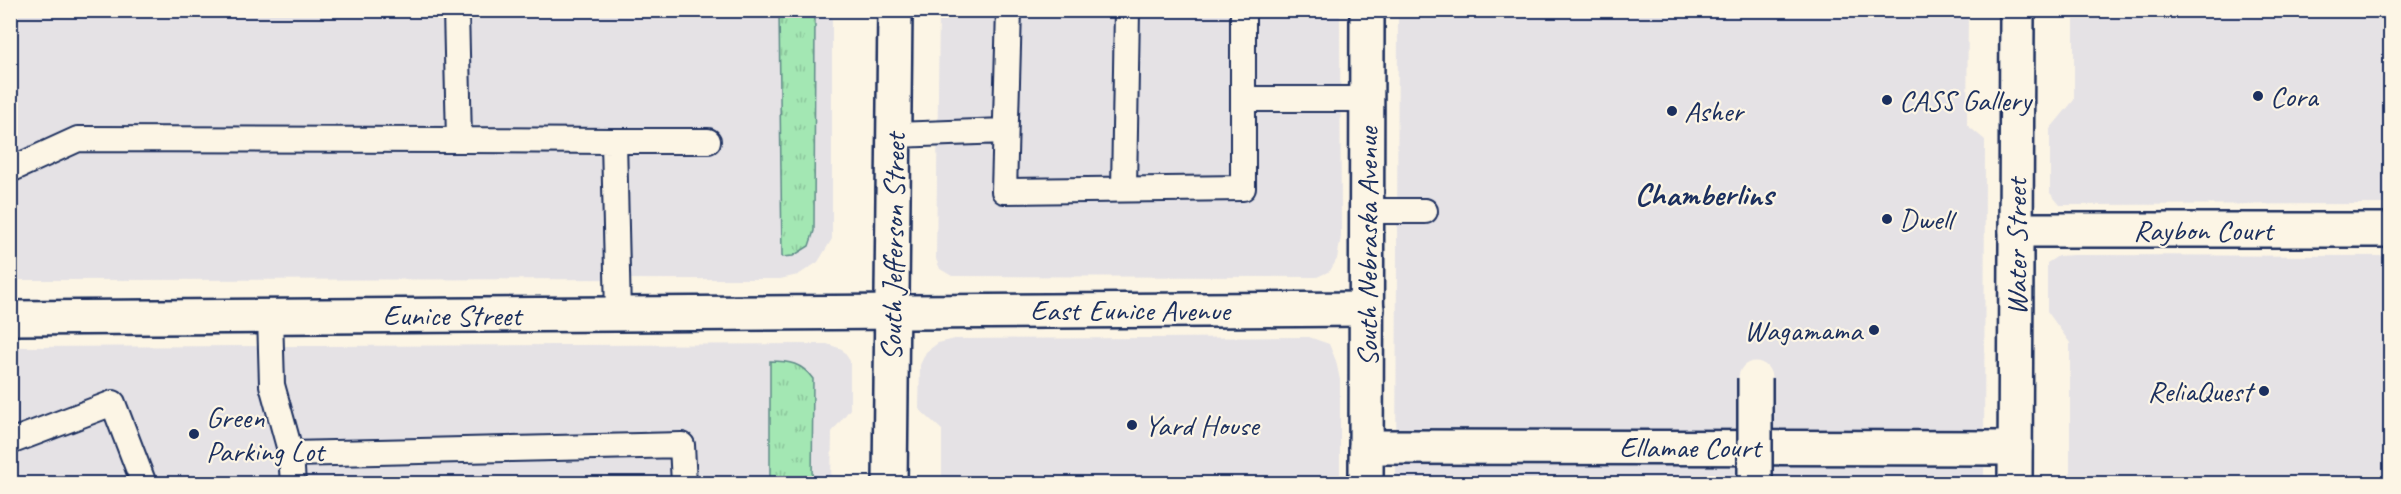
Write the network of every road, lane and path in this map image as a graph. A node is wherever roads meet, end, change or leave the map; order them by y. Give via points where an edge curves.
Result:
1 (456, 10) edge
2 (895, 10) edge
3 (1009, 10) edge
4 (1127, 10) edge
5 (1243, 10) edge
6 (1367, 10) edge
7 (2017, 10) edge
8 (1243, 99) junction
9 (1367, 99) junction
10 (1005, 131) junction
11 (895, 135) junction
12 (459, 140) junction
13 (614, 141) junction
14 (708, 141) dead end
15 (10, 170) edge
16 (1124, 189) junction
17 (1366, 211) junction
18 (1425, 211) dead end
19 (2016, 230) junction
20 (2391, 230) edge
21 (1367, 309) junction
22 (893, 312) junction
23 (618, 314) junction
24 (270, 316) junction
25 (10, 318) edge
26 (1755, 378) dead end
27 (10, 442) edge
28 (1366, 447) junction
29 (2015, 448) junction
30 (291, 454) junction
31 (144, 483) edge
32 (293, 483) edge
33 (684, 483) edge
34 (890, 483) edge
35 (1366, 483) edge
36 (1755, 483) edge
37 (2015, 483) edge

1 - 12 lane
2 - 11 street, South Jefferson Street
3 - 10 lane
4 - 16 lane
5 - 8 lane
6 - 9 street, South Nebraska Avenue
7 - 19 street, Water Street
8 - 9 lane
8 - 16 lane via 1243,188
9 - 17 street, South Nebraska Avenue
10 - 11 lane
10 - 16 lane via 1004,191
11 - 22 street, South Jefferson Street
12 - 13 lane
12 - 15 lane via 78,139
13 - 14 lane
13 - 23 lane
17 - 18 lane
17 - 21 street, South Nebraska Avenue
19 - 20 street, Raybon Court
19 - 29 street, Water Street
21 - 22 street, East Eunice Avenue
21 - 28 street, South Nebraska Avenue
22 - 23 street, Eunice Street
22 - 34 street, South Jefferson Street
23 - 24 street, Eunice Street
24 - 25 street, Eunice Street
24 - 30 lane via 272,385
26 - 36 street, bridge
27 - 31 lane via 113,403
28 - 29 street, Ellamae Court
28 - 35 street, South Nebraska Avenue
29 - 37 street, Water Street
30 - 32 lane
30 - 33 lane via 682,444

